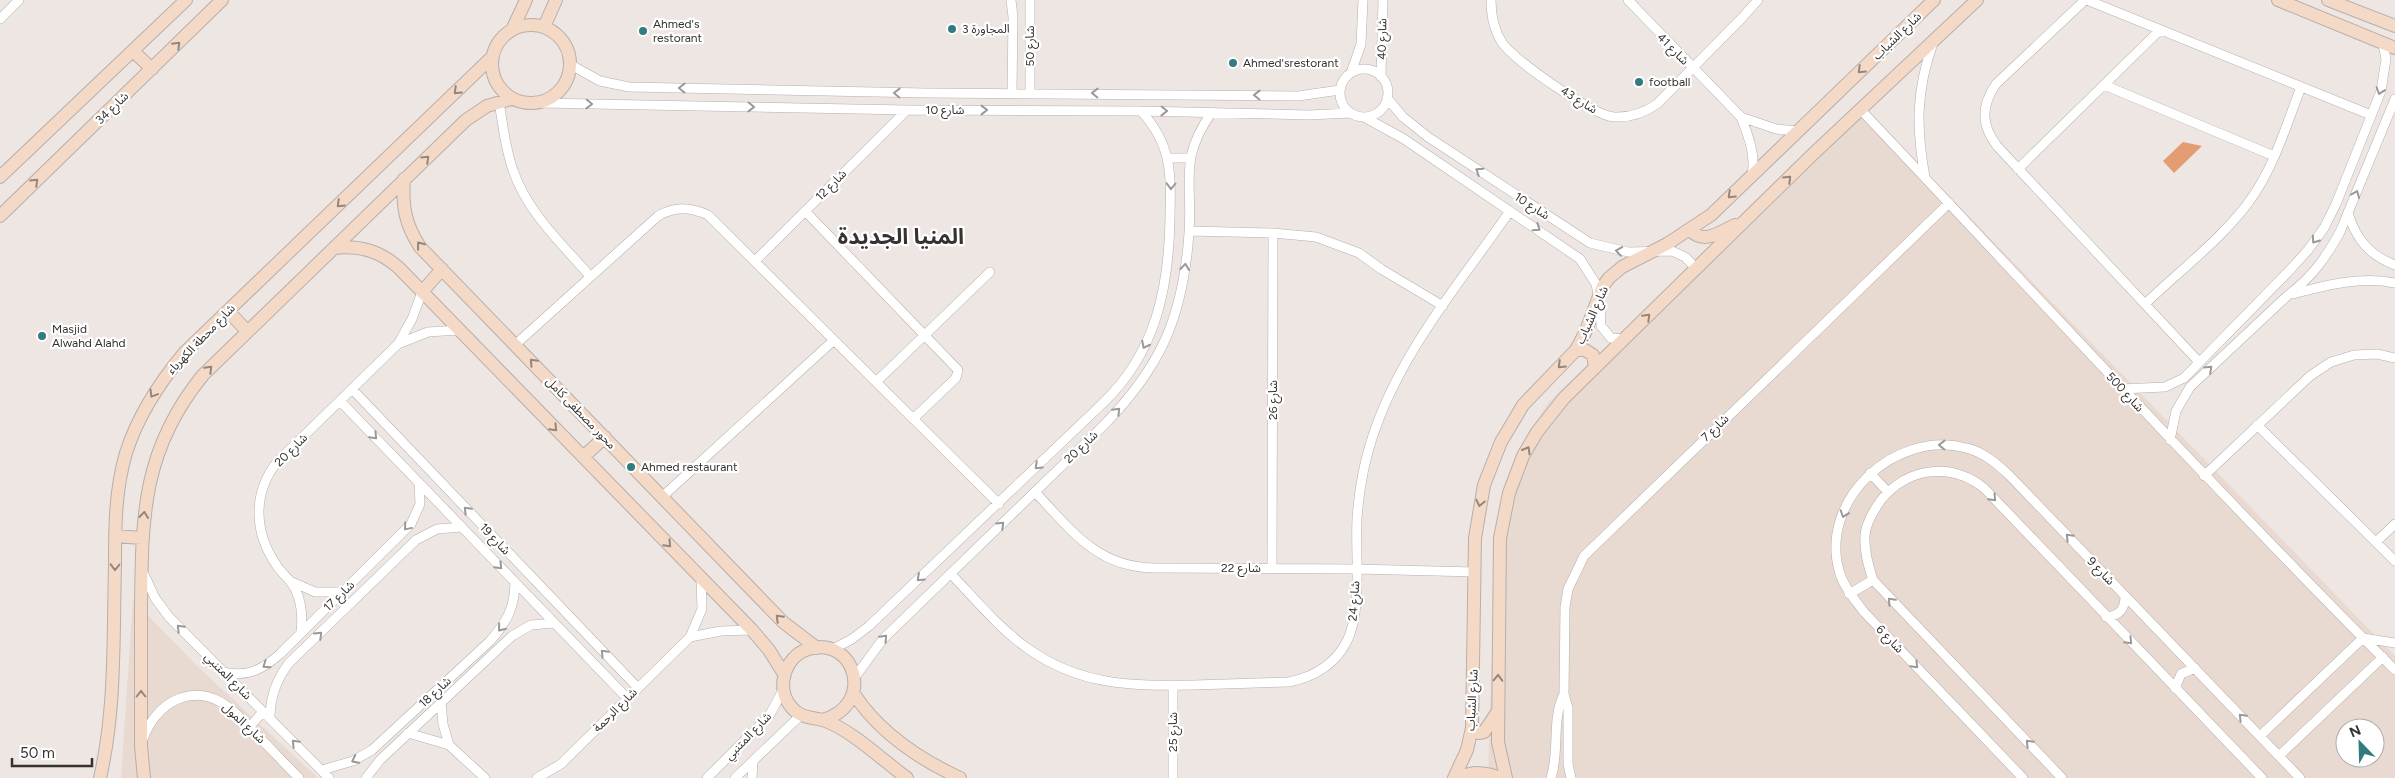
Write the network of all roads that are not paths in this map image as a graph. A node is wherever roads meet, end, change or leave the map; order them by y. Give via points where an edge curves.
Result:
1 (19, 0) edge
2 (186, 0) edge
3 (222, 0) edge
4 (526, 0) edge
5 (556, 0) edge
6 (1010, 0) edge
7 (1030, 0) edge
8 (1363, 0) edge
9 (1383, 0) edge
10 (1492, 0) edge
11 (1628, 0) edge
12 (1758, 0) edge
13 (1934, 0) edge
14 (1977, 0) edge
15 (2086, 0) edge
16 (2278, 0) edge
17 (2328, 0) edge
18 (5, 9) edge
19 (0, 19) edge
20 (2395, 26) edge
21 (544, 27) junction
22 (512, 30) junction
23 (2160, 30) junction
24 (1936, 37) junction
25 (2389, 46) edge
26 (133, 50) junction
27 (492, 57) junction
28 (571, 65) junction
29 (152, 69) junction
30 (1692, 69) junction
31 (1352, 73) junction
32 (1381, 77) junction
33 (2104, 85) junction
34 (2301, 87) junction
35 (1340, 90) junction
36 (1030, 92) junction
37 (926, 93) junction
38 (1012, 93) junction
39 (1287, 96) junction
40 (1387, 98) junction
41 (2395, 99) edge
42 (505, 100) junction
43 (540, 103) junction
44 (1860, 109) junction
45 (907, 110) junction
46 (926, 110) junction
47 (1140, 111) junction
48 (1212, 112) junction
49 (1350, 113) junction
50 (1286, 114) junction
51 (2371, 116) junction
52 (1364, 117) junction
53 (1741, 117) junction
54 (1419, 130) junction
55 (1798, 131) junction
56 (1410, 143) junction
57 (2274, 156) junction
58 (1168, 158) junction
59 (1190, 158) junction
60 (2018, 169) junction
61 (1, 174) edge
62 (1752, 174) junction
63 (1925, 178) junction
64 (404, 179) junction
65 (1949, 203) junction
66 (1510, 210) junction
67 (805, 211) junction
68 (2348, 213) junction
69 (0, 216) edge
70 (1744, 221) junction
71 (1690, 230) junction
72 (1189, 231) junction
73 (1273, 233) junction
74 (1590, 243) junction
75 (334, 248) junction
76 (1652, 252) junction
77 (1580, 259) junction
78 (755, 261) junction
79 (2395, 265) edge
80 (1696, 268) junction
81 (442, 270) junction
82 (990, 272) dead end
83 (590, 276) junction
84 (2395, 283) edge
85 (422, 292) junction
86 (1599, 295) junction
87 (2288, 296) junction
88 (2145, 304) junction
89 (1443, 306) junction
90 (228, 311) junction
91 (459, 330) junction
92 (247, 332) junction
93 (925, 335) junction
94 (1624, 339) junction
95 (834, 340) junction
96 (398, 344) junction
97 (516, 344) junction
98 (1576, 350) junction
99 (2395, 358) edge
100 (2198, 362) junction
101 (1595, 368) junction
102 (876, 382) junction
103 (2177, 382) junction
104 (352, 389) junction
105 (2121, 389) junction
106 (2186, 392) junction
107 (340, 401) junction
108 (913, 419) junction
109 (2257, 425) junction
110 (1071, 435) junction
111 (604, 437) junction
112 (2170, 440) junction
113 (1082, 446) junction
114 (583, 457) junction
115 (1870, 473) junction
116 (2204, 476) junction
117 (419, 483) junction
118 (1035, 492) junction
119 (1888, 492) junction
120 (662, 497) junction
121 (998, 504) junction
122 (2395, 524) edge
123 (462, 527) junction
124 (487, 531) junction
125 (115, 536) junction
126 (142, 538) junction
127 (476, 542) junction
128 (2376, 542) junction
129 (392, 544) junction
130 (402, 554) junction
131 (2395, 561) edge
132 (141, 566) junction
133 (1272, 568) junction
134 (1356, 569) junction
135 (1475, 572) junction
136 (951, 574) junction
137 (701, 578) junction
138 (1873, 580) junction
139 (290, 581) junction
140 (515, 582) junction
141 (343, 592) junction
142 (1849, 594) junction
143 (2125, 596) junction
144 (2106, 616) junction
145 (554, 622) junction
146 (752, 630) junction
147 (302, 632) junction
148 (690, 636) junction
149 (2363, 638) junction
150 (490, 641) junction
151 (2395, 643) edge
152 (498, 648) junction
153 (817, 648) junction
154 (831, 650) junction
155 (280, 654) junction
156 (2383, 657) junction
157 (290, 663) junction
158 (2195, 668) junction
159 (2395, 670) edge
160 (224, 672) junction
161 (784, 674) junction
162 (854, 676) junction
163 (1173, 685) junction
164 (638, 688) junction
165 (2175, 688) junction
166 (783, 690) junction
167 (854, 694) junction
168 (1564, 694) junction
169 (627, 698) junction
170 (441, 702) junction
171 (1498, 711) junction
172 (267, 715) junction
173 (801, 715) junction
174 (822, 720) junction
175 (249, 727) junction
176 (1472, 728) junction
177 (408, 733) junction
178 (2260, 736) junction
179 (449, 745) junction
180 (141, 746) junction
181 (372, 750) junction
182 (2279, 756) junction
183 (380, 760) junction
184 (754, 760) junction
185 (322, 770) junction
186 (100, 778) edge
187 (144, 778) edge
188 (299, 778) edge
189 (329, 778) edge
190 (366, 778) edge
191 (485, 778) edge
192 (537, 778) edge
193 (707, 778) edge
194 (735, 778) edge
195 (752, 778) edge
196 (907, 778) edge
197 (960, 778) edge
198 (1173, 778) edge
199 (1454, 778) edge
200 (1459, 778) edge
201 (1500, 778) edge
202 (1506, 778) edge
203 (1551, 778) edge
204 (1571, 778) edge
205 (2023, 778) edge
206 (2062, 778) edge
207 (2262, 778) edge
208 (2300, 778) edge

1 - 18 street
2 - 26 street
29 -> 3 street, شارع 34
4 - 22 street
5 - 21 street
6 - 38 street, شارع 50 via 1013,16
7 - 36 street, شارع 50
8 - 31 street, شارع 40 via 1362,44
9 - 32 street, شارع 40
10 - 30 street, شارع 43 via 1496,32 1509,51 1603,115 1624,117 1642,113 1657,104
11 - 30 street, شارع 41
12 - 30 street, شارع 43
13 -> 55 street, شارع الشباب
14 - 24 street, شارع الشباب
15 - 23 street
15 - 60 street via 1988,95 1984,115 1988,135
16 - 25 street
17 - 20 street
18 - 19 street
21 - 22 street via 533,25
21 - 28 street via 553,31 566,46
22 - 27 street
23 - 33 street
23 - 34 street
24 - 44 street, شارع الشباب
24 - 63 street via 1919,93 1918,122
25 -> 51 street via 2385,75
26 - 29 street
26 - 61 street
27 - 42 street via 495,81
27 -> 90 street, شارع محطة الكهرباء
37 -> 28 street, شارع 10 via 629,87 600,82
28 - 43 street via 562,89
69 -> 29 street, شارع 34
30 - 53 street, شارع 41
31 - 32 street via 1370,71
31 - 35 street
32 - 40 street
33 - 57 street
33 - 60 street
34 - 51 street
34 - 57 street
35 - 39 street, شارع 10
35 - 49 street via 1342,103
36 - 38 street, شارع 10
39 -> 36 street, شارع 10
37 - 38 street, شارع 10
37 - 46 street
39 - 50 street
40 - 52 street via 1379,112
40 - 54 street, شارع 10
68 -> 41 street
42 - 43 street
64 -> 42 street via 466,120
42 - 83 street via 508,154 520,188 540,218
43 -> 45 street, شارع 10
44 - 63 street, شارع 500
70 -> 44 street, شارع الشباب
45 - 46 street, شارع 10
45 - 67 street, شارع 12
46 -> 47 street, شارع 10
47 -> 48 street, شارع 10
47 - 58 street, شارع 20 via 1158,132
48 - 50 street, شارع 10
48 - 59 street, شارع 20 via 1198,134
49 - 50 street, شارع 10
49 - 52 street
51 -> 100 street via 2336,204 2308,250
52 - 56 street, شارع 10
53 - 55 street, شارع 41 via 1776,130
53 - 62 street, شارع 41 via 1752,152
54 - 56 street
74 -> 54 street, شارع 10
55 - 62 street, شارع الشباب
56 - 66 street, شارع 10
57 - 88 street via 2240,214
58 - 59 street
58 -> 110 street, شارع 20 via 1171,178 1170,254 1158,314 1132,368 1108,399
59 - 72 street, شارع 20 via 1187,181
60 - 88 street
62 -> 71 street, شارع الشباب via 1711,215
63 - 65 street, شارع 500
64 - 75 street
81 -> 64 street, محور مصطفى كامل via 420,247 408,225 402,202
65 - 105 street, شارع 500
65 - 168 street, شارع 7 via 1584,556 1568,589 1565,607
66 -> 77 street, شارع 10
66 - 89 street, شارع 24
67 - 78 street, شارع 12
67 - 93 street
68 - 79 street via 2352,227 2369,250
68 - 87 street via 2318,267
70 - 71 street via 1706,238
70 - 80 street, شارع الشباب
71 - 76 street, شارع الشباب
72 - 73 street
113 -> 72 street, شارع 20 via 1135,392 1160,352 1178,306
73 - 89 street via 1316,237 1359,253
73 - 133 street, شارع 26
76 -> 74 street, شارع 10 via 1615,250
74 - 77 street
75 - 85 street via 358,247 380,254
75 - 92 street
76 - 80 street, شارع 10 via 1679,253
76 - 86 street, شارع الشباب via 1615,272
77 - 86 street, شارع 10 via 1592,275
78 - 83 street via 708,215 680,208 658,216
78 - 95 street
94 -> 80 street, شارع الشباب
81 - 85 street
81 - 97 street, محور مصطفى كامل
82 - 93 street
83 - 97 street
84 - 87 street via 2375,280 2339,282
85 - 91 street
85 - 96 street, شارع 20
86 - 94 street, شارع 10 via 1602,329 1611,338
86 - 98 street, شارع الشباب via 1586,333
106 -> 87 street
88 - 100 street
89 - 134 street, شارع 24 via 1405,362 1375,429 1359,496
90 - 92 street
90 -> 125 street, شارع محطة الكهرباء via 169,370 143,411 121,474
91 - 96 street, شارع 20 via 428,332
91 -> 114 street
126 -> 92 street via 151,472 169,425 194,385
93 - 102 street
93 - 108 street via 958,372 956,378
94 - 101 street, شارع الشباب
95 - 102 street
95 - 120 street
96 - 104 street, شارع 20
111 -> 97 street, محور مصطفى كامل
98 - 101 street via 1585,350 1592,355
98 -> 135 street, شارع الشباب via 1523,405 1497,449 1479,507
99 - 109 street via 2377,354 2354,355 2331,362 2310,376
100 - 103 street
171 -> 101 street, شارع الشباب via 1500,538 1509,493 1523,456 1543,424
102 - 108 street
103 - 105 street via 2153,389
103 - 106 street
104 - 107 street, شارع 20
124 -> 104 street, شارع 19
105 - 112 street, شارع 500
106 - 112 street via 2176,412
107 -> 117 street, شارع 19
107 - 139 street, شارع 20 via 277,462 260,496 258,518 264,541 277,567
108 - 121 street
109 - 116 street
109 - 128 street
110 - 113 street
110 -> 121 street, شارع 20
111 - 114 street
111 - 120 street, محور مصطفى كامل
112 - 116 street, شارع 500
113 - 118 street, شارع 20
114 -> 137 street
115 - 119 street
115 -> 142 street, شارع 6 via 1846,506 1839,527 1840,573
143 -> 115 street, شارع 9 via 1990,458 1966,448 1940,444 1914,448
116 - 149 street, شارع 500
117 - 123 street, شارع 19
117 -> 129 street, شارع 17 via 421,496 415,518
118 - 133 street, شارع 22 via 1084,542 1114,561 1148,568
136 -> 118 street, شارع 20
119 - 138 street via 1874,510 1865,533 1866,557
119 -> 144 street via 1920,473 1939,471 1974,481
153 -> 120 street, محور مصطفى كامل via 783,622
121 -> 154 street, شارع 20 via 869,626
122 - 128 street
123 - 127 street, شارع 19
123 - 130 street, شارع 17 via 445,527 430,532
124 - 127 street
164 -> 124 street, شارع 19
125 - 126 street
125 -> 186 street, شارع محطة الكهرباء via 111,705
126 - 132 street
127 -> 140 street, شارع 19
128 - 131 street
129 - 130 street
129 - 141 street, شارع 17
157 -> 130 street, شارع 17
160 -> 132 street, شارع المتنبي via 162,608
180 -> 132 street
133 - 134 street, شارع 22
134 - 135 street, شارع 22
134 - 163 street, شارع 24 via 1352,630 1339,654 1321,670 1289,682
135 - 176 street, شارع الشباب
162 -> 136 street, شارع 20 via 883,639
136 - 163 street, شارع 24 via 1010,634 1047,661 1104,682
137 - 146 street
137 - 148 street, شارع الرحمة via 702,609
138 - 142 street
206 -> 138 street
139 - 141 street, شارع 20 via 315,592
139 - 147 street, شارع 20 via 301,605
140 - 145 street, شارع 19
140 -> 150 street, شارع 18 via 512,610
141 - 147 street, شارع 17
142 -> 205 street, شارع 6
143 - 144 street via 2121,612
143 - 158 street, شارع 9
144 -> 165 street
145 - 152 street, شارع 18 via 524,627
145 - 169 street, شارع 19
146 - 148 street
146 - 161 street
147 - 155 street, شارع 17
148 - 164 street, شارع الرحمة
149 - 151 street
149 - 156 street, شارع 500
149 - 178 street
150 - 152 street
150 - 181 street, شارع 18
152 - 170 street, شارع 18
153 - 154 street
153 - 161 street via 800,653
154 - 162 street via 846,660
155 - 157 street
155 -> 160 street, شارع 17 via 254,672 235,675
156 - 159 street, شارع 500
156 - 182 street
157 - 172 street, شارع 17 via 275,685
158 - 165 street via 2181,674
178 -> 158 street, شارع 9
160 - 172 street, شارع المتنبي
161 - 166 street
162 - 167 street
163 - 198 street, شارع 25
164 - 169 street, شارع الرحمة
165 - 207 street
166 - 173 street via 786,700
166 - 193 street, شارع المتنبي via 769,716
167 - 174 street via 842,712
167 - 197 street via 872,718 905,746
168 - 203 street, شارع 7 via 1558,709 1556,756
168 - 204 street, شارع 7 via 1569,716 1568,764
169 - 192 street, شارع الرحمة via 561,764
170 - 177 street, شارع 18
170 - 179 street
171 - 176 street via 1484,732 1478,733
171 - 202 street, شارع الشباب via 1500,756
172 - 175 street
185 -> 172 street, شارع المتنبي
173 - 174 street
173 - 184 street, شارع المتنبي
174 - 196 street via 850,736
175 - 180 street, شارع المول via 225,703 209,697 192,696 174,701 160,712 148,728
175 - 188 street, شارع المول
176 - 199 street, شارع الشباب via 1467,750
177 - 179 street
177 - 183 street, شارع 18
178 - 182 street, شارع 9
179 - 191 street
180 - 187 street
181 - 183 street
181 -> 185 street, شارع 18 via 343,766
182 - 208 street, شارع 9
183 - 190 street, شارع 18
184 - 194 street, شارع المتنبي
184 - 195 street
185 - 189 street, شارع المتنبي
200 - 201 street via 1486,773

